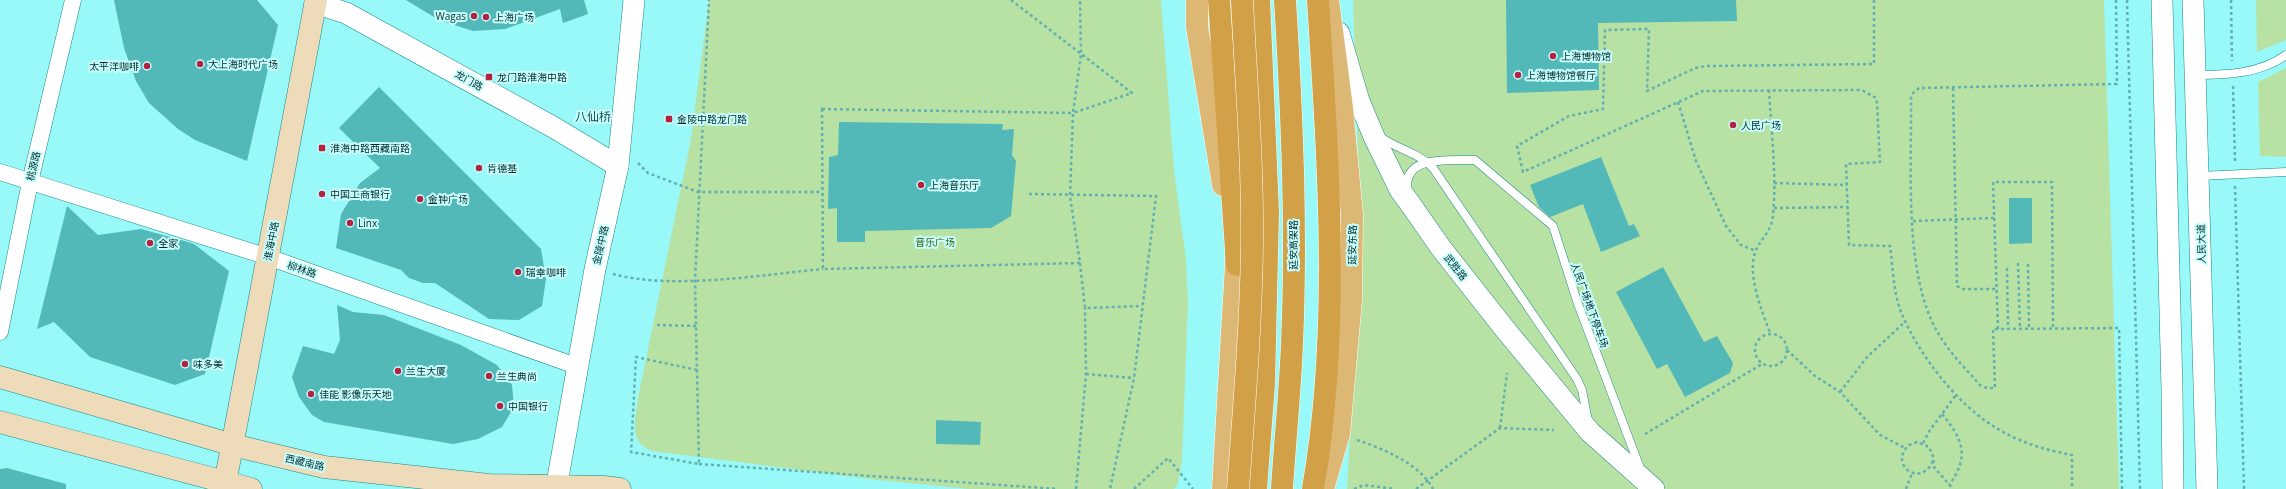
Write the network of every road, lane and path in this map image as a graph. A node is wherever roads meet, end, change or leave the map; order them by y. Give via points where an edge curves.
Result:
1 (73, 0) edge
2 (634, 0) edge
3 (709, 0) edge
4 (1011, 0) edge
5 (1080, 0) edge
6 (1198, 0) edge
7 (1219, 0) edge
8 (1242, 0) edge
9 (1259, 0) edge
10 (1285, 0) edge
11 (1291, 0) edge
12 (1318, 0) edge
13 (1329, 0) edge
14 (1874, 0) edge
15 (2116, 0) edge
16 (2126, 0) edge
17 (2162, 0) edge
18 (2193, 0) edge
19 (2231, 0) edge
20 (316, 1) edge
21 (1081, 54) junction
22 (2286, 55) edge
23 (2195, 75) junction
24 (2233, 75) junction
25 (1953, 88) junction
26 (1769, 90) junction
27 (1678, 102) junction
28 (1073, 113) junction
29 (1370, 128) junction
30 (619, 144) junction
31 (1428, 162) junction
32 (618, 166) junction
33 (0, 172) edge
34 (2286, 172) edge
35 (2235, 174) junction
36 (2199, 176) junction
37 (30, 182) junction
38 (1773, 183) junction
39 (1847, 185) junction
40 (698, 192) junction
41 (822, 192) junction
42 (1029, 194) dead end
43 (1070, 196) junction
44 (1411, 205) junction
45 (1848, 207) junction
46 (1774, 208) junction
47 (1994, 218) junction
48 (1955, 219) junction
49 (1913, 220) junction
50 (1756, 251) junction
51 (268, 257) junction
52 (1080, 263) junction
53 (2018, 263) dead end
54 (2028, 264) dead end
55 (1237, 265) junction
56 (2007, 268) dead end
57 (595, 269) junction
58 (823, 269) junction
59 (695, 280) junction
60 (1996, 289) junction
61 (1142, 306) junction
62 (1085, 308) junction
63 (1906, 321) junction
64 (657, 324) dead end
65 (696, 326) junction
66 (2020, 328) junction
67 (2053, 328) junction
68 (1998, 329) junction
69 (2008, 329) junction
70 (2029, 329) junction
71 (0, 332) edge
72 (1770, 333) junction
73 (1788, 350) junction
74 (1762, 364) junction
75 (579, 367) junction
76 (696, 370) junction
77 (1507, 373) dead end
78 (1086, 374) junction
79 (0, 377) edge
80 (1134, 378) junction
81 (1840, 392) junction
82 (1956, 395) junction
83 (1942, 414) junction
84 (0, 422) edge
85 (1500, 428) junction
86 (1554, 430) dead end
87 (1590, 432) junction
88 (1338, 434) junction
89 (1645, 434) dead end
90 (1923, 443) junction
91 (233, 445) junction
92 (1905, 448) junction
93 (1933, 461) junction
94 (699, 464) junction
95 (1912, 473) junction
96 (1426, 481) junction
97 (1949, 485) junction
98 (225, 486) edge
99 (1651, 487) edge
100 (557, 488) edge
101 (251, 489) edge
102 (620, 489) edge
103 (1058, 489) edge
104 (1076, 489) edge
105 (1110, 489) edge
106 (1134, 489) edge
107 (1193, 489) edge
108 (1222, 489) edge
109 (1238, 489) edge
110 (1256, 489) edge
111 (1282, 489) edge
112 (1291, 489) edge
113 (1313, 489) edge
114 (1323, 489) edge
115 (1354, 489) edge
116 (1395, 489) edge
117 (1416, 489) edge
118 (1433, 489) edge
119 (1906, 489) edge
120 (1953, 489) edge
121 (2072, 489) edge
122 (2122, 489) edge
123 (2140, 489) edge
124 (2173, 489) edge
125 (2207, 489) edge
126 (2244, 489) edge

1 - 37 street, 桃源路
2 - 30 street, 金陵中路
3 - 40 path
4 - 21 path
5 - 21 path
6 - 55 main road via 1198,27
7 - 55 highway
8 - 55 main road
8 - 109 highway, bridge via 1252,165 1252,244 1250,316
9 - 110 highway via 1268,211 1264,384
10 - 111 highway, 延安高架路 via 1292,117 1294,231 1292,344
11 - 112 main road via 1301,136 1301,275
12 - 113 highway via 1330,222 1326,365
13 - 29 street, 武胜路 via 1359,101
13 - 88 main road, 延安东路 via 1352,215 1351,300
14 - 27 path via 1874,64 1706,66 1695,68 1647,90 1649,29 1605,30 1603,109 1569,116 1517,146 1523,172
15 - 25 path via 2117,84
16 - 123 path
17 - 124 street
18 - 23 street, 人民大道
19 - 24 path
20 - 32 street, 龙门路 via 346,13
20 - 51 main road, 淮海中路
21 - 28 path
21 - 28 path via 1132,93
22 - 24 lane via 2260,68
23 - 24 lane
23 - 36 street, 人民大道
24 - 35 path
25 - 48 path
25 - 49 path via 1919,88 1912,94
26 - 27 path via 1710,89
26 - 38 path
26 - 39 path via 1862,90 1876,98 1880,162 1846,164
27 - 50 path via 1696,161 1726,226 1741,245
28 - 41 path via 822,109
28 - 43 path
29 - 31 lane via 1380,137 1417,154
29 - 44 street, 武胜路 via 1400,190
30 - 32 street, 金陵中路
30 - 40 path via 648,173
31 - 44 lane via 1411,169 1407,178
31 - 87 lane via 1486,242 1523,302 1577,379 1582,390
31 - 99 lane, 人民广场地下停车场 via 1475,160 1552,226 1578,304 1639,467
32 - 57 street, 金陵中路
33 - 37 street, 柳林路
34 - 35 lane
35 - 36 lane
35 - 126 path
36 - 125 street, 人民大道
37 - 51 street, 柳林路
37 - 71 street, 桃源路
38 - 39 path
38 - 46 path
39 - 45 path
40 - 41 path
40 - 59 path
41 - 58 path
42 - 43 path
43 - 52 path
43 - 61 path via 1156,196
44 - 87 street, 武胜路 via 1485,303
45 - 46 path
45 - 63 path via 1849,245 1890,246 1895,289
46 - 50 path via 1768,235
47 - 48 path
47 - 60 path
47 - 67 path via 1993,182 2052,182
48 - 49 path
48 - 60 path via 1957,286 1962,289
49 - 68 path via 1913,247 1919,277 1937,332 1980,385 1987,388 1995,388 1993,329
50 - 72 path via 1756,291
51 - 75 street, 柳林路
51 - 91 main road, 淮海中路
52 - 58 path
52 - 62 path
53 - 66 path
54 - 70 path
55 - 108 main road
56 - 69 path
57 - 59 path via 634,280
57 - 75 street, 金陵中路
58 - 59 path
59 - 65 path
60 - 68 path
61 - 62 path
61 - 80 path
62 - 78 path
63 - 81 path via 1868,356
63 - 82 path via 1916,343
64 - 65 path
65 - 76 path
66 - 69 path
66 - 70 path
67 - 70 path
67 - 122 path via 2119,328
68 - 69 path
72 - 73 path via 1780,336
72 - 74 path via 1757,341 1755,347 1756,356
73 - 74 path via 1784,360 1779,364
73 - 81 path via 1815,376
74 - 89 path
75 - 100 street, 金陵中路
76 - 94 path
76 - 94 path via 636,357 631,452
77 - 85 path
78 - 80 path
78 - 104 path
79 - 91 main road, 西藏南路
80 - 105 path
81 - 92 path via 1880,435
82 - 83 path
82 - 121 path via 1997,429 2024,442 2072,455
83 - 90 path
83 - 97 path via 1957,432 1961,443 1959,471
84 - 98 main road
85 - 86 path
85 - 96 path
87 - 99 street, 武胜路
88 - 96 path via 1394,455
88 - 114 main road, 延安东路
90 - 92 path via 1913,443
90 - 93 path via 1932,452
91 - 98 main road, 淮海中路
91 - 100 main road, 西藏南路 via 332,468 489,486
92 - 95 path via 1903,464
93 - 95 path via 1923,473
93 - 97 path via 1934,467
94 - 103 path
95 - 119 path
96 - 117 path
96 - 118 path
97 - 120 path
98 - 101 main road
100 - 102 main road, 西藏南路
106 - 107 path via 1168,458
115 - 116 path via 1364,485

